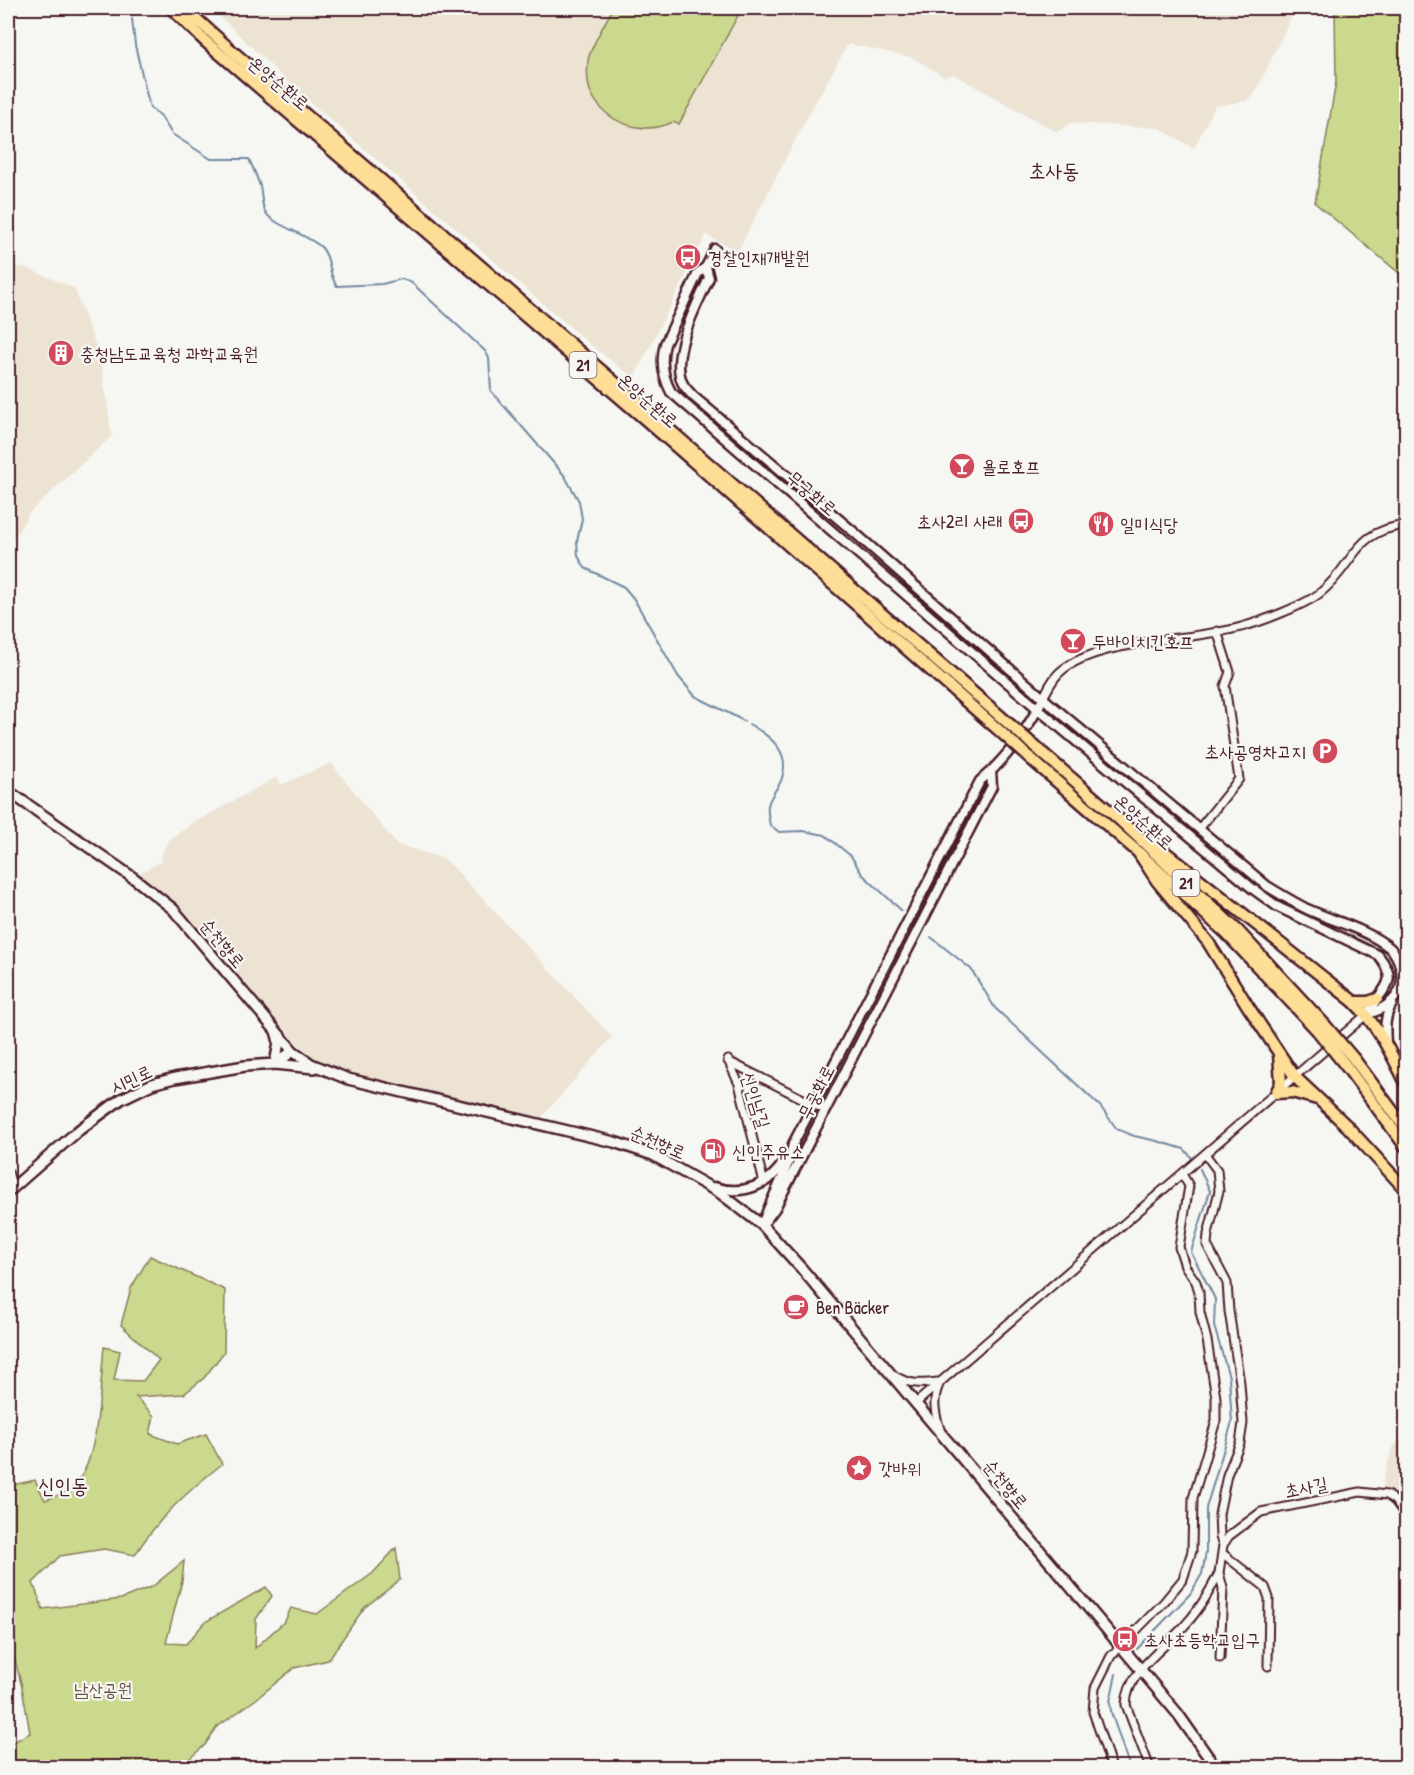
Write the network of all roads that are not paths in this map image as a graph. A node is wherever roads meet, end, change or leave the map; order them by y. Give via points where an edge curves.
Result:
1 (171, 8) edge
2 (184, 8) edge
3 (715, 249) dead end
4 (706, 267) junction
5 (1407, 525) edge
6 (1217, 631) junction
7 (1043, 698) junction
8 (1038, 709) junction
9 (996, 721) junction
10 (1035, 755) junction
11 (991, 771) junction
12 (8, 791) edge
13 (1121, 821) junction
14 (1199, 829) junction
15 (1138, 852) junction
16 (1395, 998) junction
17 (1377, 999) junction
18 (1354, 1002) junction
19 (1367, 1014) junction
20 (1321, 1028) junction
21 (276, 1029) junction
22 (1386, 1044) junction
23 (293, 1051) junction
24 (1278, 1051) junction
25 (1350, 1063) junction
26 (275, 1064) junction
27 (323, 1070) junction
28 (1295, 1077) junction
29 (1407, 1083) edge
30 (1276, 1093) junction
31 (1320, 1100) junction
32 (813, 1104) junction
33 (825, 1110) junction
34 (1407, 1129) edge
35 (794, 1144) junction
36 (1407, 1147) edge
37 (1205, 1154) junction
38 (8, 1172) edge
39 (1182, 1174) junction
40 (764, 1183) junction
41 (708, 1185) junction
42 (10, 1190) edge
43 (1407, 1190) edge
44 (762, 1225) junction
45 (891, 1373) junction
46 (941, 1381) junction
47 (916, 1403) junction
48 (940, 1432) junction
49 (1407, 1516) edge
50 (1223, 1549) junction
51 (1219, 1573) junction
52 (1121, 1646) junction
53 (1220, 1658) dead end
54 (1268, 1666) dead end
55 (1141, 1670) junction
56 (1112, 1767) edge
57 (1150, 1767) edge
58 (1216, 1767) edge

1 - 9 highway, 온양순환로 / 21
2 - 9 highway, 온양순환로 / 21
3 - 4 street, 무궁화로
4 - 7 street, 무궁화로 via 709,278 680,349 682,383
4 - 8 street, 무궁화로 via 698,273 662,356 664,378 671,392
5 - 6 street via 1371,535 1318,595 1240,627
6 - 7 street via 1098,652 1060,672
6 - 14 street via 1230,672 1225,686 1239,779
7 - 8 street, 무궁화로
7 - 14 street
8 - 11 street, 무궁화로
8 - 17 street via 1253,889 1295,916 1378,955 1385,963 1389,982
9 - 10 highway, 21, bridge
10 - 13 highway, 온양순환로 / 21
10 - 15 highway, 온양순환로 / 21
11 - 32 street, 무궁화로 via 980,781
11 - 33 street, 무궁화로 via 992,786
12 - 21 main road, 순천향로 via 173,909
13 - 18 highway via 1155,843
13 - 20 highway, 온양순환로 / 21 via 1259,952
14 - 16 street via 1267,886 1392,949 1402,979
15 - 20 highway, 온양순환로 / 21
15 - 24 highway via 1208,942
16 - 19 street via 1377,1012
16 - 22 street via 1387,1012
17 - 18 highway
17 - 19 street
18 - 19 highway
19 - 22 highway
19 - 28 street
20 - 25 highway, 21, bridge
21 - 23 main road, 순천향로
21 - 26 main road via 279,1042
22 - 29 highway
23 - 26 main road
23 - 27 main road, 순천향로
24 - 28 highway
24 - 30 highway via 1281,1083
25 - 34 highway, 21
25 - 36 highway, 21
26 - 27 main road, 시민로
26 - 42 main road, 시민로 via 152,1084 121,1099 79,1130
27 - 41 main road, 순천향로 via 358,1082 614,1142 653,1155
28 - 30 street
28 - 31 highway
30 - 31 highway via 1292,1092
30 - 37 street
31 - 43 highway
32 - 33 street
32 - 35 street, 무궁화로
32 - 40 street, 신인남길 via 728,1060 739,1084
33 - 44 street, 무궁화로 via 775,1208
35 - 40 street via 780,1168
35 - 44 street, 무궁화로
37 - 39 street
37 - 50 street via 1217,1170 1219,1191 1207,1245 1227,1283 1244,1423 1219,1514
38 - 42 street
39 - 46 street
39 - 52 street via 1189,1186 1179,1247 1199,1292 1216,1398 1216,1421 1193,1498 1192,1551 1183,1579
40 - 41 street via 742,1191
41 - 44 main road, 순천향로
44 - 45 main road, 순천향로
45 - 46 street via 906,1383 918,1385
45 - 47 main road, 순천향로
46 - 47 street
46 - 48 street via 934,1401
47 - 48 main road, 순천향로
48 - 52 main road, 순천향로
49 - 50 street, 초사길 via 1387,1495 1360,1492 1261,1512 1229,1536
50 - 51 street
50 - 54 street via 1265,1587 1269,1598
51 - 53 street via 1223,1588
51 - 55 street via 1204,1602
52 - 55 main road, 순천향로
52 - 56 street via 1104,1666 1093,1700
55 - 57 street via 1131,1683 1126,1705
55 - 58 main road, 순천향로

